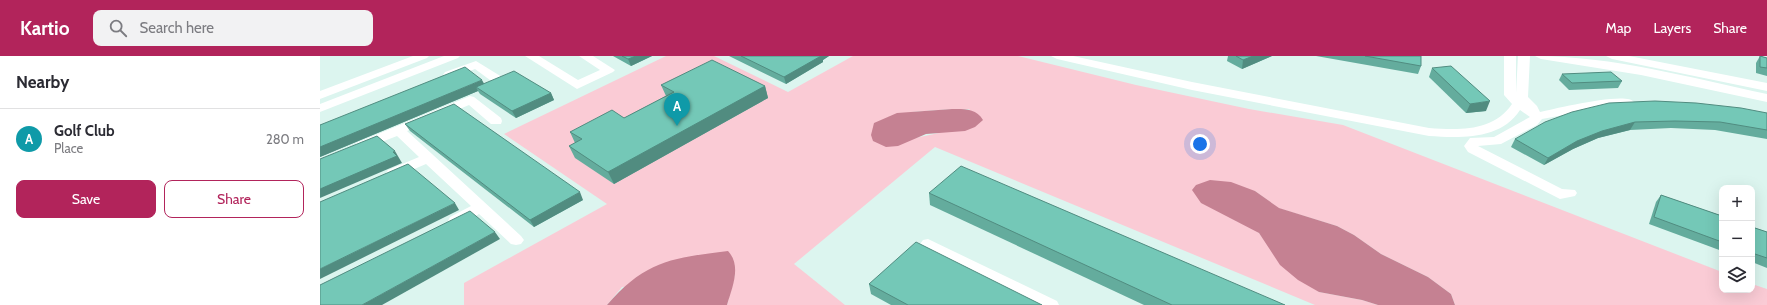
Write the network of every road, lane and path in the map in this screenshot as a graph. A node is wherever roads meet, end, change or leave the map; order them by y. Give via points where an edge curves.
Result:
1 (424, 56) edge
2 (454, 56) edge
3 (531, 56) edge
4 (585, 56) edge
5 (1057, 56) edge
6 (1510, 56) edge
7 (1524, 56) edge
8 (1541, 56) edge
9 (1612, 56) edge
10 (441, 78) edge
11 (498, 80) edge
12 (1767, 87) edge
13 (320, 95) edge
14 (1767, 98) edge
15 (1641, 102) edge
16 (1518, 104) junction
17 (320, 108) edge
18 (1540, 115) junction
19 (496, 121) dead end
20 (398, 130) junction
21 (348, 151) edge
22 (428, 158) junction
23 (377, 180) edge
24 (1570, 192) dead end
25 (481, 207) junction
26 (439, 228) edge
27 (516, 240) dead end
28 (928, 244) dead end
29 (1051, 305) edge

1 - 13 street
2 - 17 street
3 - 4 street via 578,84 609,70
5 - 16 street via 1192,86 1429,132 1449,133 1488,129 1507,118
6 - 16 street via 1510,95
7 - 18 street via 1522,97
8 - 14 street via 1641,72
9 - 12 street
10 - 11 street via 476,64
15 - 18 street via 1607,103
16 - 18 street
18 - 24 street via 1496,141 1475,141 1471,146 1560,194
19 - 20 street via 470,100
20 - 21 street
20 - 22 street
22 - 23 street
22 - 25 street
25 - 26 street
25 - 27 street
28 - 29 street

